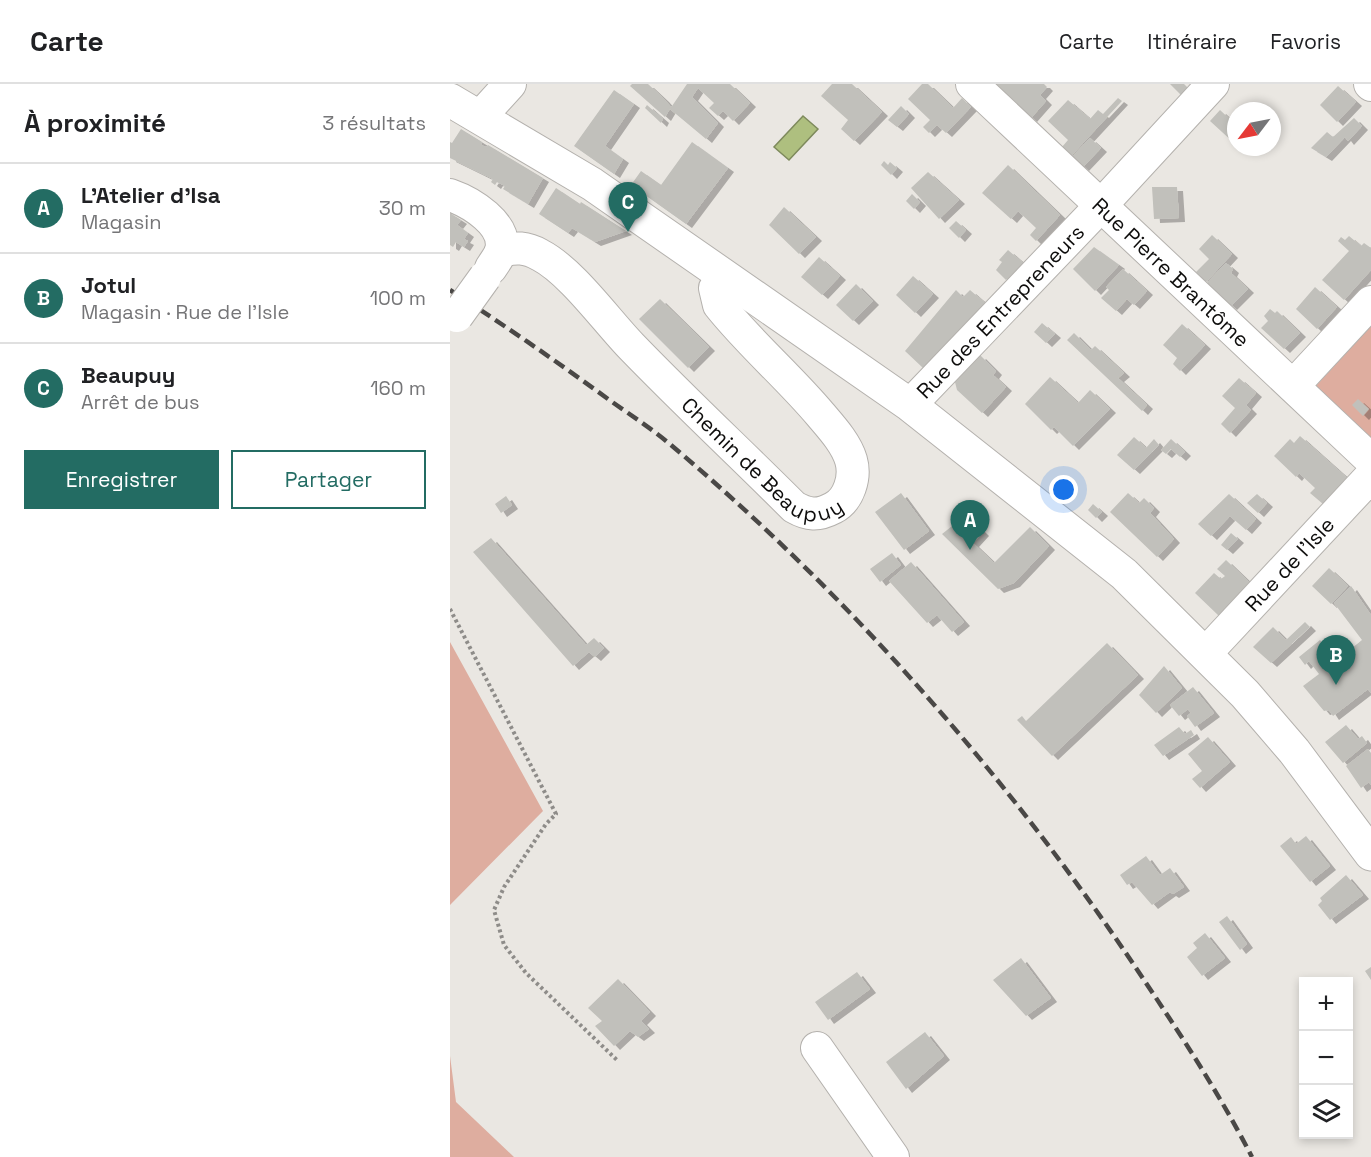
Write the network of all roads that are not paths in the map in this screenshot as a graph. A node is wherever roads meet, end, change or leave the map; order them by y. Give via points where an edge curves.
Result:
1 (510, 84) edge
2 (972, 84) edge
3 (1213, 84) edge
4 (450, 100) edge
5 (480, 117) junction
6 (450, 195) edge
7 (1101, 205) junction
8 (501, 251) junction
9 (724, 276) junction
10 (1371, 302) edge
11 (453, 320) edge
12 (1293, 386) junction
13 (910, 405) junction
14 (1371, 460) edge
15 (1371, 477) edge
16 (1206, 653) junction
17 (1371, 854) edge
18 (817, 1048) dead end
19 (893, 1157) edge

1 - 5 street
2 - 7 street, Rue Pierre Brantôme
3 - 7 street, Rue des Entrepreneurs
4 - 5 main road
5 - 9 main road via 592,184
6 - 8 street via 468,201 492,222
7 - 12 street, Rue Pierre Brantôme
7 - 13 street, Rue des Entrepreneurs
8 - 9 street, Chemin de Beaupuy via 519,246 541,255 562,273 794,507 808,514 835,507 846,497 852,480 851,460 836,432 804,394 719,305 715,288
8 - 11 street, bridge
9 - 13 main road
10 - 12 street
12 - 14 street, Rue Pierre Brantôme
13 - 16 main road via 1124,574
15 - 16 street, Rue de l'Isle
16 - 17 main road via 1294,750
18 - 19 street

